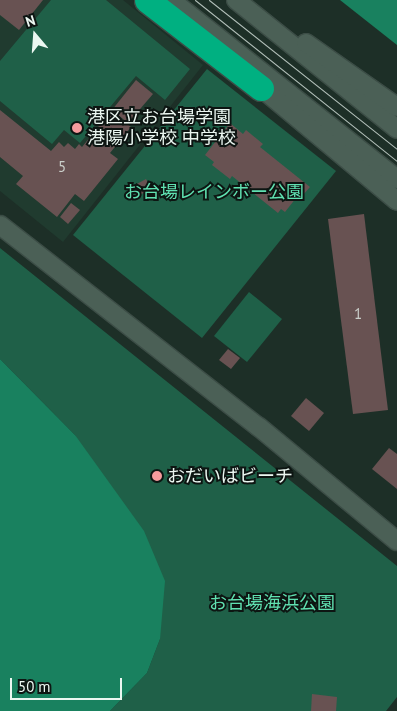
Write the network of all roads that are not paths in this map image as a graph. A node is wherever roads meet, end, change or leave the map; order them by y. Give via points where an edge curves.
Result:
1 (147, 0) edge
2 (162, 0) edge
3 (171, 0) edge
4 (236, 0) edge
5 (245, 0) edge
6 (324, 63) junction
7 (261, 88) junction
8 (289, 102) junction
9 (397, 108) edge
10 (397, 129) edge
11 (397, 179) edge
12 (397, 189) edge
13 (397, 201) edge
14 (0, 225) edge
15 (397, 542) edge

1 - 7 highway
2 - 7 street
3 - 8 street
4 - 6 street
5 - 6 street
6 - 9 street
6 - 10 street
7 - 8 street
8 - 11 street
8 - 12 street
8 - 13 street
14 - 15 street via 258,427

